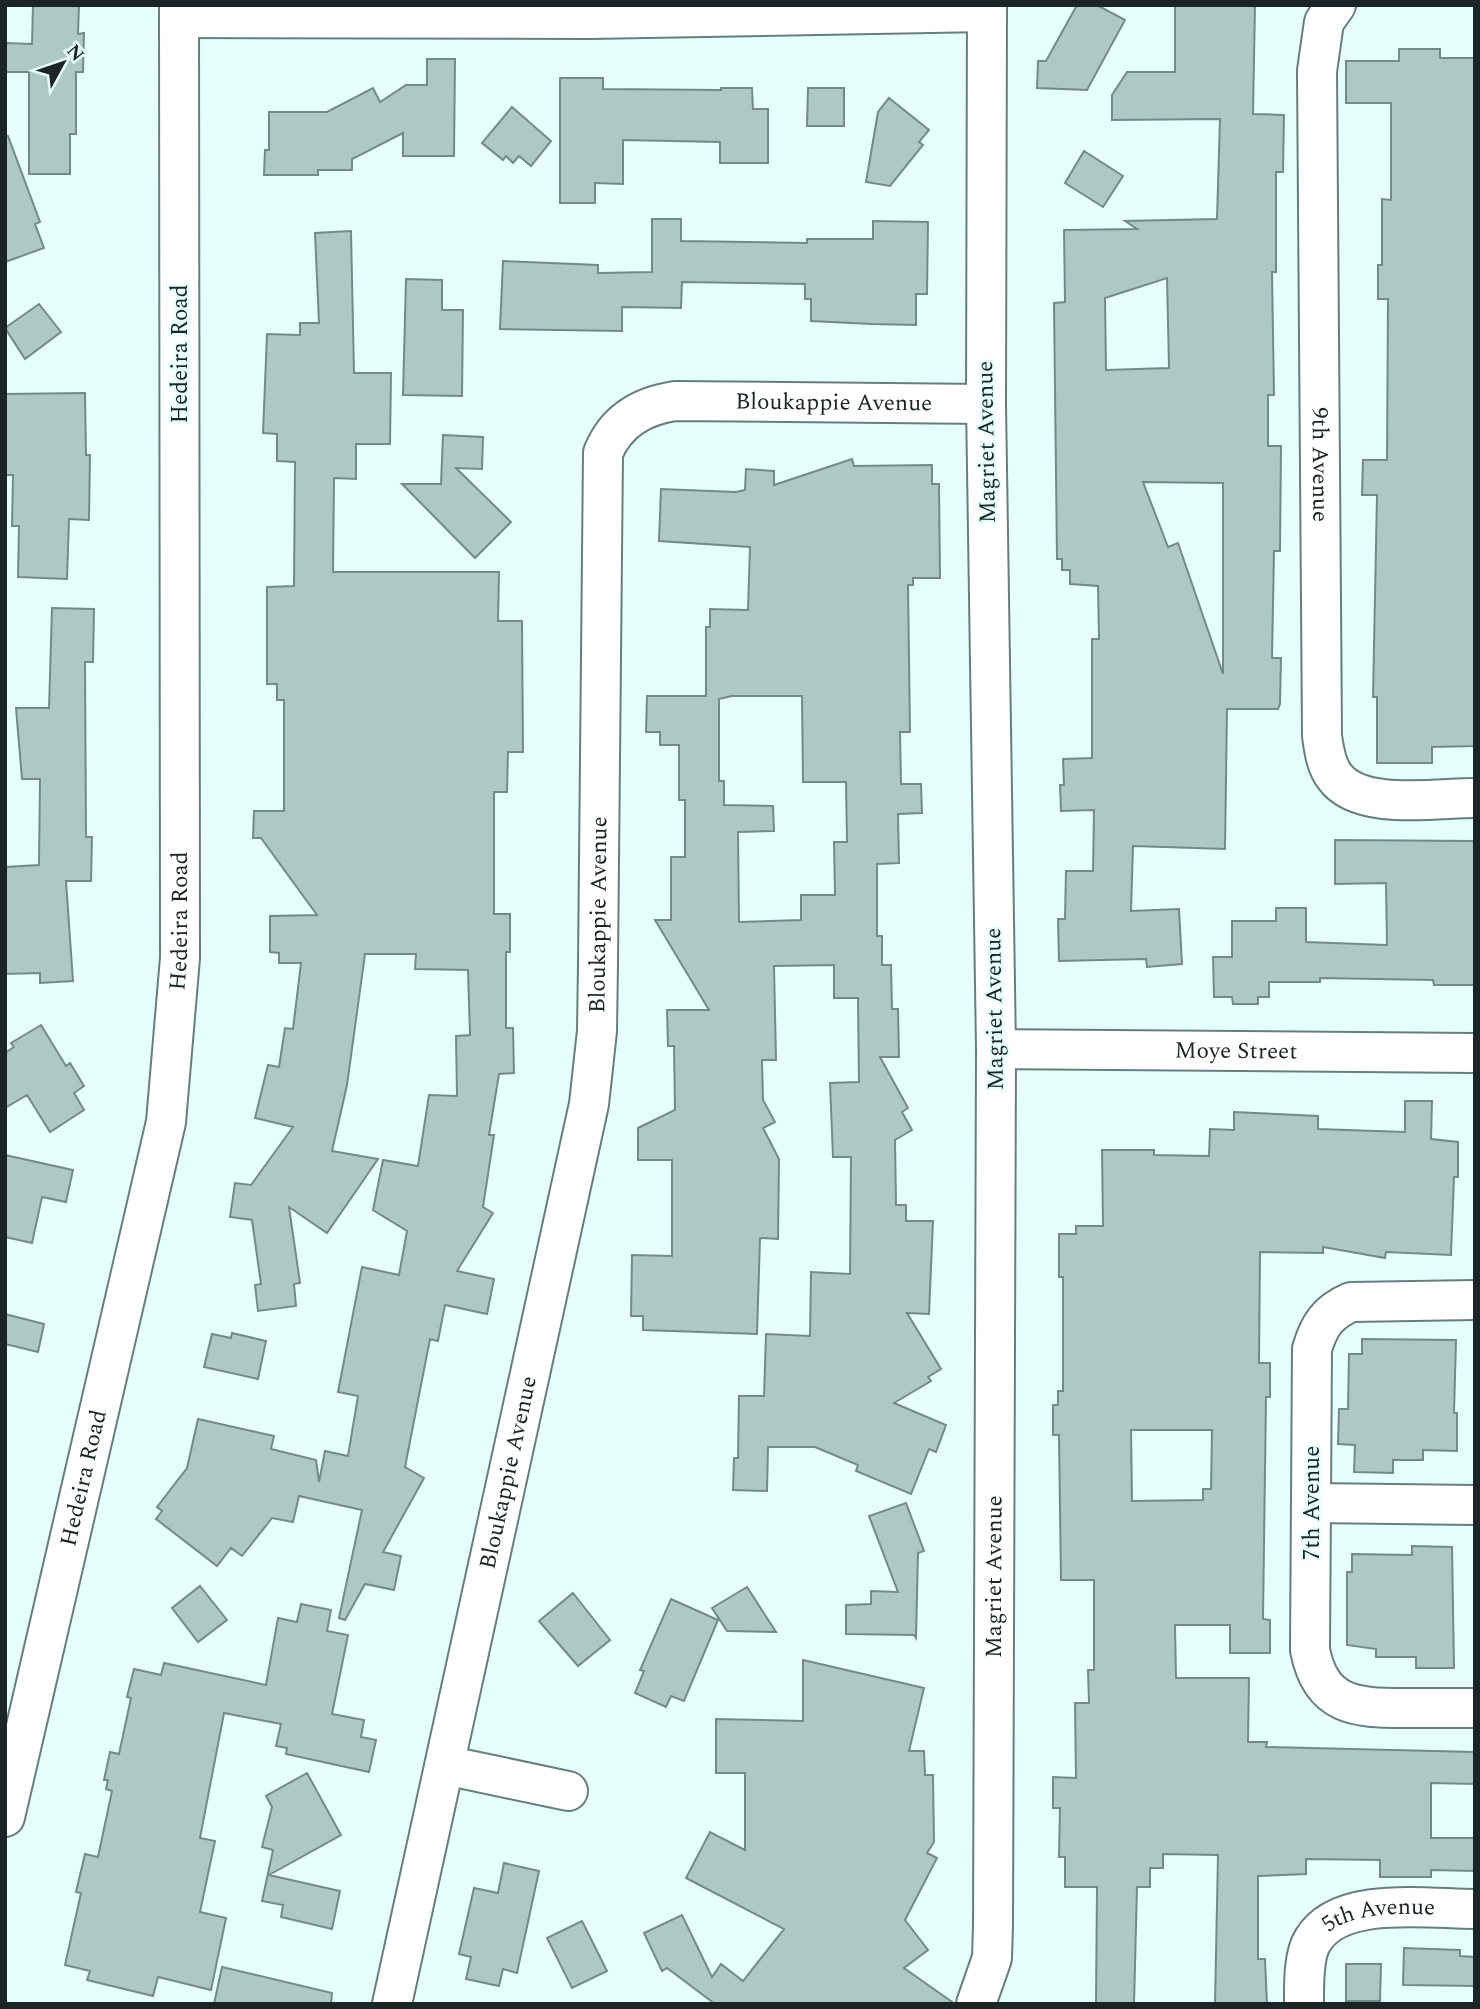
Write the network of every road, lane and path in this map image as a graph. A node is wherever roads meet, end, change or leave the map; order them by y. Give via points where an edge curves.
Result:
1 (1336, 5) edge
2 (987, 9) edge
3 (179, 12) edge
4 (986, 404) junction
5 (1475, 798) edge
6 (996, 1049) junction
7 (1475, 1053) edge
8 (1475, 1300) edge
9 (1312, 1503) junction
10 (1475, 1505) edge
11 (1475, 1708) edge
12 (445, 1765) junction
13 (568, 1791) dead end
14 (5, 1817) edge
15 (1475, 1909) edge
16 (392, 2004) edge
17 (976, 2004) edge
18 (1304, 2004) edge

1 - 5 street, 9th Avenue via 1324,22 1317,71 1325,757 1335,777 1369,799
2 - 3 street via 590,19
2 - 4 street, Magriet Avenue
3 - 14 street, Hedeira Road via 180,958 175,1042 166,1122
4 - 6 street, Magriet Avenue
4 - 12 street, Bloukappie Avenue via 675,401 637,412 622,423 606,446 601,471 597,1031 589,1104
6 - 7 street, Moye Street
6 - 17 street, Magriet Avenue via 993,1924 992,1958
8 - 9 street, 7th Avenue via 1352,1302 1334,1310 1318,1328 1312,1349
9 - 10 street
9 - 11 street, 7th Avenue via 1310,1650 1324,1685 1350,1705 1368,1708
12 - 13 street
12 - 16 street, Bloukappie Avenue
15 - 18 street, 5th Avenue via 1377,1908 1350,1912 1324,1926 1311,1942

